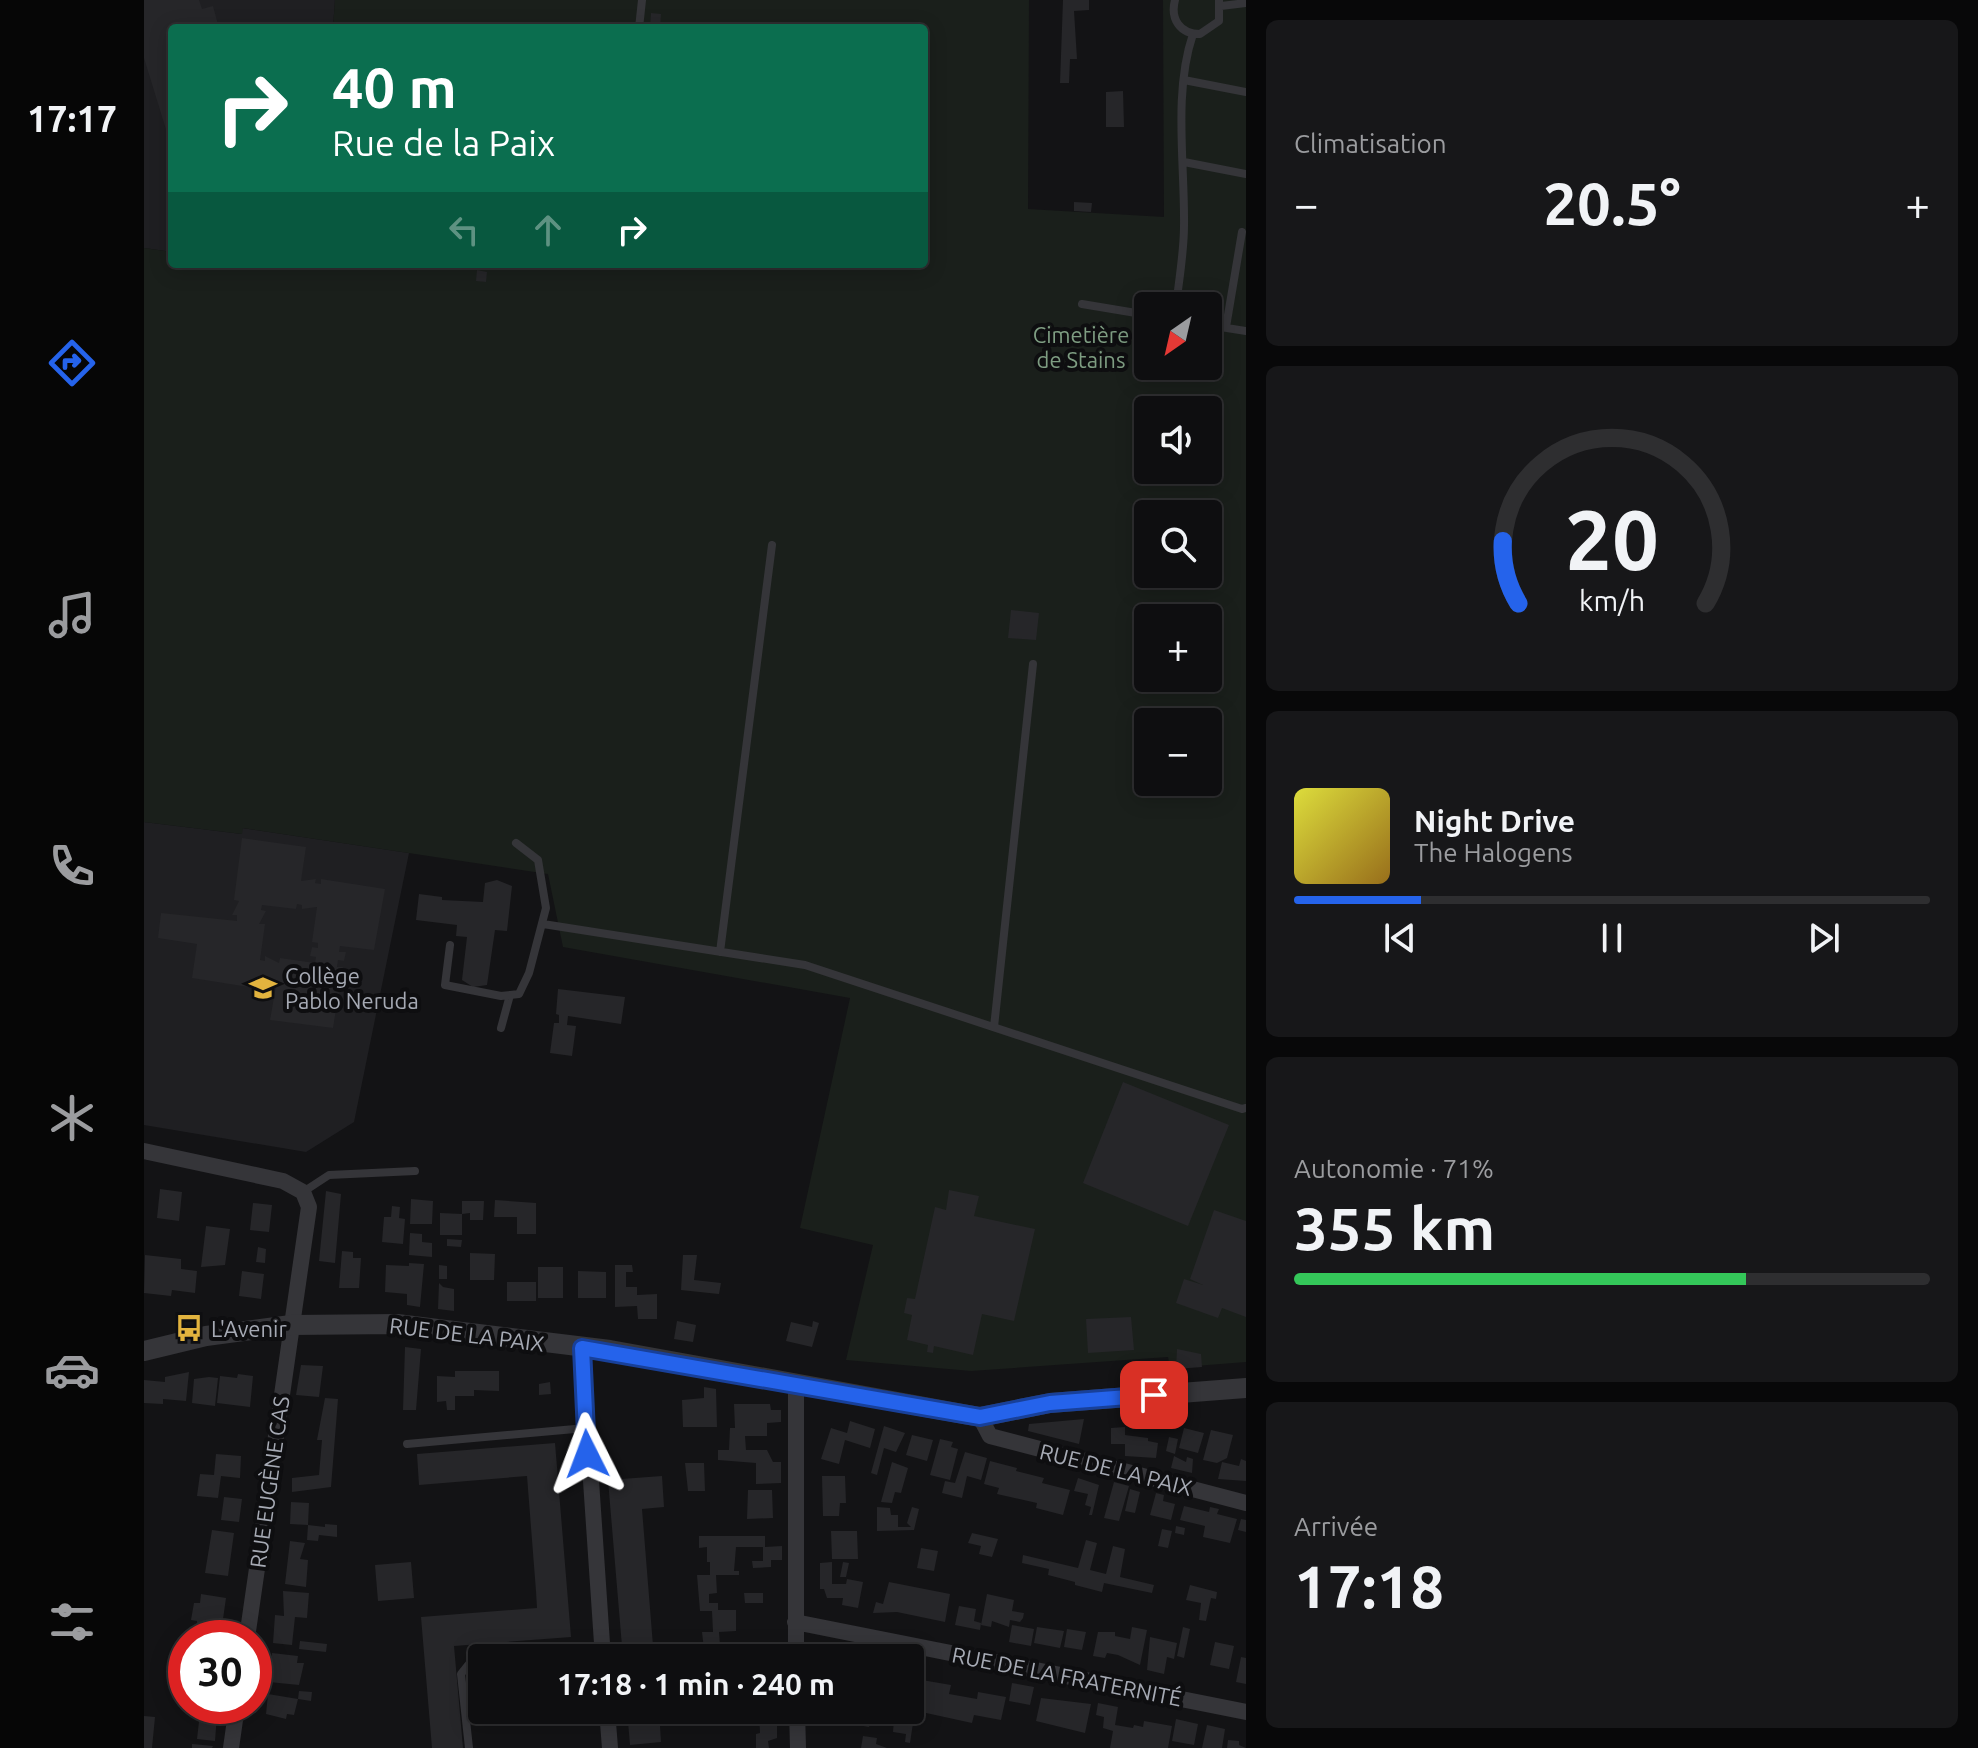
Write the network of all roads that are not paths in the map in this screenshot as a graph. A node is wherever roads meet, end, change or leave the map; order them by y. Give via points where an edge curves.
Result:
1 (642, 0) edge
2 (1175, 0) edge
3 (1220, 3) edge
4 (1246, 3) edge
5 (639, 24) edge
6 (1193, 34) junction
7 (1184, 80) junction
8 (1246, 92) edge
9 (1184, 162) junction
10 (1246, 174) edge
11 (1242, 232) dead end
12 (1177, 292) edge
13 (1082, 304) dead end
14 (1134, 313) edge
15 (1222, 327) edge
16 (1226, 327) junction
17 (1246, 331) edge
18 (772, 545) dead end
19 (1033, 664) dead end
20 (516, 843) dead end
21 (543, 924) junction
22 (450, 945) dead end
23 (720, 952) junction
24 (510, 995) junction
25 (994, 1027) junction
26 (501, 1028) dead end
27 (1246, 1108) edge
28 (144, 1151) edge
29 (415, 1171) dead end
30 (303, 1192) junction
31 (291, 1325) junction
32 (582, 1348) junction
33 (144, 1351) edge
34 (796, 1384) junction
35 (1246, 1388) edge
36 (980, 1417) junction
37 (586, 1428) junction
38 (407, 1444) dead end
39 (1246, 1503) edge
40 (250, 1620) edge
41 (795, 1622) junction
42 (601, 1644) edge
43 (796, 1644) edge
44 (468, 1665) edge
45 (1246, 1712) edge
46 (234, 1724) edge
47 (608, 1724) edge
48 (797, 1724) edge
49 (231, 1748) edge
50 (469, 1748) edge
51 (610, 1748) edge
52 (798, 1748) edge

1 - 5 lane
2 - 6 lane via 1174,18
3 - 4 lane
3 - 6 lane via 1214,28
6 - 7 lane
7 - 8 lane
7 - 9 lane
9 - 10 lane
9 - 12 lane
11 - 16 lane
13 - 14 lane
15 - 16 lane
16 - 17 lane
18 - 23 lane
19 - 25 lane
20 - 21 lane via 538,860 546,908
21 - 23 lane
21 - 24 lane via 529,973 519,994
22 - 24 lane via 445,985
23 - 25 lane via 805,965
24 - 26 lane
25 - 27 lane
28 - 30 street via 283,1181
29 - 30 lane via 329,1175
30 - 31 street, RUE EUGÈNE CAS via 309,1207
31 - 32 street, RUE DE LA PAIX via 397,1324
31 - 33 street, RUE DE LA PAIX
31 - 40 street, RUE EUGÈNE CAS
32 - 34 street, RUE DE LA PAIX
32 - 37 street
34 - 36 street, RUE DE LA PAIX
34 - 41 street
35 - 36 street via 1050,1403
36 - 39 street, RUE DE LA PAIX via 990,1436
37 - 38 lane
37 - 42 street
41 - 43 street
41 - 45 street, RUE DE LA FRATERNITÉ
44 - 50 lane via 461,1674
46 - 49 street
47 - 51 street
48 - 52 street

